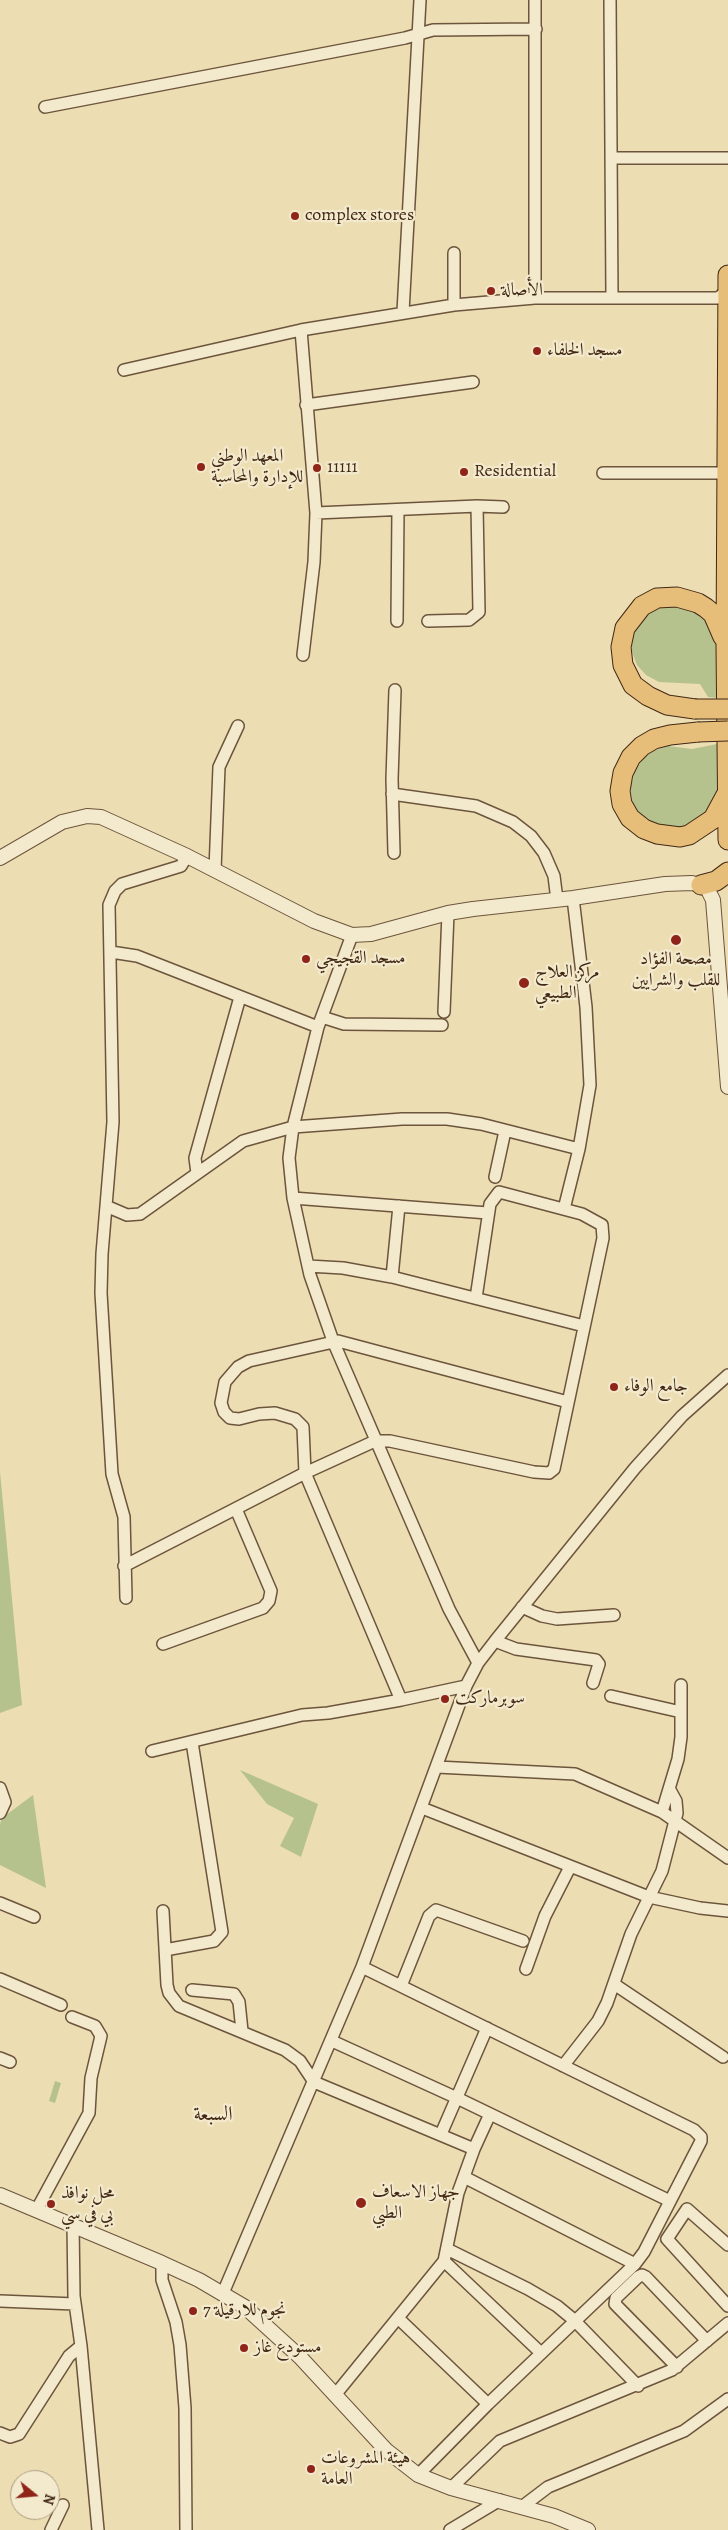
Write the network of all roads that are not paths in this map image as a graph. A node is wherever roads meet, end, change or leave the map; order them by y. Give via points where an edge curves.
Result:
1 (420, 0) edge
2 (535, 0) edge
3 (610, 0) edge
4 (536, 29) junction
5 (419, 34) junction
6 (45, 107) dead end
7 (611, 158) junction
8 (728, 158) edge
9 (454, 253) dead end
10 (728, 275) edge
11 (612, 297) junction
12 (535, 298) junction
13 (724, 298) edge
14 (454, 305) junction
15 (403, 312) junction
16 (301, 330) junction
17 (124, 370) dead end
18 (473, 382) dead end
19 (306, 405) junction
20 (603, 473) dead end
21 (728, 473) edge
22 (477, 506) junction
23 (503, 507) dead end
24 (398, 510) junction
25 (316, 513) junction
26 (397, 622) dead end
27 (428, 622) dead end
28 (726, 646) junction
29 (303, 655) dead end
30 (395, 690) dead end
31 (728, 709) edge
32 (238, 726) dead end
33 (728, 731) edge
34 (392, 794) junction
35 (727, 794) edge
36 (728, 840) edge
37 (394, 853) dead end
38 (187, 856) junction
39 (0, 858) edge
40 (215, 870) junction
41 (728, 872) edge
42 (700, 885) junction
43 (573, 898) junction
44 (557, 900) junction
45 (448, 913) junction
46 (352, 936) junction
47 (111, 952) junction
48 (240, 997) junction
49 (444, 1012) dead end
50 (320, 1022) junction
51 (442, 1025) dead end
52 (728, 1087) edge
53 (293, 1127) junction
54 (505, 1131) junction
55 (579, 1149) junction
56 (197, 1173) junction
57 (495, 1177) dead end
58 (293, 1198) junction
59 (106, 1206) junction
60 (399, 1206) junction
61 (564, 1209) junction
62 (488, 1213) junction
63 (308, 1266) junction
64 (392, 1277) junction
65 (476, 1298) junction
66 (584, 1326) junction
67 (333, 1341) junction
68 (728, 1375) edge
69 (568, 1402) junction
70 (375, 1440) junction
71 (305, 1473) junction
72 (236, 1509) junction
73 (124, 1566) junction
74 (126, 1598) dead end
75 (522, 1607) junction
76 (614, 1614) dead end
77 (495, 1641) junction
78 (164, 1644) dead end
79 (478, 1662) junction
80 (593, 1683) dead end
81 (681, 1685) dead end
82 (466, 1686) junction
83 (611, 1696) dead end
84 (401, 1700) junction
85 (681, 1712) junction
86 (192, 1742) junction
87 (152, 1751) dead end
88 (437, 1767) junction
89 (0, 1788) edge
90 (670, 1790) junction
91 (422, 1808) junction
92 (662, 1812) junction
93 (0, 1813) edge
94 (676, 1820) junction
95 (728, 1858) edge
96 (570, 1867) junction
97 (649, 1897) junction
98 (0, 1903) edge
99 (163, 1910) dead end
100 (728, 1911) edge
101 (34, 1917) dead end
102 (523, 1942) dead end
103 (165, 1950) junction
104 (362, 1967) junction
105 (526, 1969) dead end
106 (0, 1979) edge
107 (614, 1984) junction
108 (400, 1986) junction
109 (192, 1990) dead end
110 (61, 2005) dead end
111 (72, 2017) dead end
112 (487, 2028) junction
113 (242, 2031) junction
114 (332, 2041) junction
115 (722, 2057) dead end
116 (563, 2066) junction
117 (314, 2082) junction
118 (457, 2098) junction
119 (490, 2114) junction
120 (441, 2134) junction
121 (474, 2150) junction
122 (464, 2177) junction
123 (0, 2194) edge
124 (670, 2201) junction
125 (37, 2209) junction
126 (73, 2224) junction
127 (728, 2245) edge
128 (447, 2249) junction
129 (444, 2261) junction
130 (162, 2263) junction
131 (635, 2264) junction
132 (223, 2293) junction
133 (0, 2301) edge
134 (75, 2304) junction
135 (728, 2306) edge
136 (398, 2319) junction
137 (574, 2320) junction
138 (728, 2323) edge
139 (707, 2342) junction
140 (81, 2346) junction
141 (541, 2353) junction
142 (677, 2367) junction
143 (638, 2386) junction
144 (335, 2395) junction
145 (728, 2399) edge
146 (488, 2404) junction
147 (0, 2433) edge
148 (418, 2475) junction
149 (451, 2488) junction
150 (500, 2500) junction
151 (63, 2506) dead end
152 (523, 2506) junction
153 (51, 2530) edge
154 (98, 2530) edge
155 (186, 2530) edge
156 (450, 2530) edge
157 (588, 2530) edge

1 - 5 street
2 - 4 street
3 - 7 street
4 - 5 street via 442,30
4 - 12 street
5 - 6 street
5 - 15 street
7 - 8 street
7 - 11 street
9 - 14 street
10 - 13 highway
11 - 12 street
11 - 13 street
12 - 14 street
13 - 21 highway
14 - 15 street
15 - 16 street
16 - 17 street
16 - 19 street
18 - 19 street
19 - 25 street
20 - 21 street
21 - 28 highway
22 - 23 street
22 - 24 street
22 - 27 street via 479,612 469,620
24 - 25 street
24 - 26 street
25 - 29 street
28 - 31 highway, bridge via 713,614 698,603 677,596 657,598 642,606 625,628 621,647 623,665 633,685 648,696 667,705
28 - 35 highway
30 - 34 street
32 - 40 street via 219,767
33 - 35 highway, bridge via 670,734 654,739 631,756 620,790 622,804 630,818 644,829 680,837 689,835 713,819
34 - 37 street
34 - 44 street via 476,806 513,822 531,836 550,863
35 - 36 highway
38 - 39 street via 114,822 87,816 62,822
38 - 40 street
38 - 47 street via 181,866 122,884 115,891 109,905
40 - 46 street via 314,921
41 - 42 highway via 716,881
42 - 43 street via 665,884
42 - 52 street via 707,888 713,900
43 - 44 street
43 - 55 street via 589,1044 590,1085
44 - 45 street
45 - 46 street
45 - 49 street
46 - 50 street
47 - 48 street via 137,956
47 - 59 street via 112,1122
48 - 50 street
48 - 56 street via 195,1158
50 - 51 street
50 - 53 street
53 - 54 street via 433,1119 464,1121
53 - 56 street via 243,1141
53 - 58 street via 289,1158
54 - 55 street
54 - 57 street
55 - 61 street
56 - 59 street via 140,1214 126,1215
58 - 60 street
58 - 63 street
59 - 73 street via 101,1293 112,1474 124,1517
60 - 62 street
60 - 64 street
61 - 62 street via 499,1192
61 - 66 street via 590,1217 602,1225 603,1238
62 - 65 street
63 - 64 street via 343,1268
63 - 67 street
64 - 65 street
65 - 66 street
66 - 69 street
67 - 69 street
67 - 70 street
67 - 71 street via 249,1361 233,1372 223,1388 222,1409 230,1418 275,1413 300,1422 305,1433
68 - 75 street via 682,1416 635,1468
69 - 70 street via 557,1462 549,1473
70 - 71 street
70 - 79 street via 457,1628
71 - 72 street
71 - 84 street
72 - 73 street
72 - 78 street via 271,1590 270,1601 263,1608
73 - 74 street
75 - 76 street via 557,1619
75 - 77 street
77 - 79 street
77 - 80 street via 516,1649 596,1660 599,1664
79 - 82 street
81 - 85 street
82 - 84 street
82 - 88 street
83 - 85 street
84 - 86 street via 302,1715
85 - 90 street via 678,1759
86 - 87 street
86 - 103 street via 222,1932 214,1941
88 - 91 street
88 - 92 street via 568,1773
89 - 93 street via 5,1798
90 - 92 street
90 - 94 street via 677,1807
91 - 96 street
91 - 104 street
92 - 94 street
94 - 95 street
94 - 97 street via 662,1871
96 - 97 street
96 - 105 street via 545,1916
97 - 100 street
97 - 107 street
98 - 101 street
99 - 103 street
102 - 108 street via 436,1910 429,1916
103 - 113 street via 167,1985 174,2000 187,2010
104 - 108 street
104 - 114 street
106 - 110 street
107 - 115 street
107 - 116 street via 598,2021
108 - 112 street
109 - 113 street via 234,1994 239,2002
111 - 125 street via 95,2026 101,2036 91,2078 89,2113
112 - 116 street
112 - 118 street
113 - 117 street via 294,2055
114 - 117 street
114 - 118 street
116 - 124 street via 698,2133 701,2141
117 - 120 street
117 - 132 street
118 - 119 street
118 - 120 street
119 - 121 street
119 - 124 street
120 - 121 street
121 - 122 street
122 - 128 street
122 - 131 street
123 - 125 street
124 - 131 street
125 - 126 street
126 - 130 street
126 - 134 street
127 - 135 street via 687,2208 667,2239
128 - 129 street
128 - 137 street via 541,2296
129 - 136 street
129 - 141 street
130 - 132 street
130 - 155 street via 162,2280 180,2345 185,2408
131 - 137 street
132 - 144 street via 278,2335
133 - 134 street
134 - 140 street
136 - 144 street
136 - 146 street
137 - 141 street
137 - 143 street
138 - 139 street
139 - 142 street
139 - 142 street via 646,2277 638,2277 616,2298 615,2304
140 - 147 street via 69,2356 19,2434 10,2437
140 - 154 street
141 - 146 street
142 - 143 street
143 - 149 street via 509,2435 492,2447
144 - 148 street via 386,2450
145 - 152 street via 684,2431 548,2487
146 - 148 street
148 - 149 street
149 - 150 street
150 - 152 street
150 - 156 street
151 - 153 street
152 - 157 street

